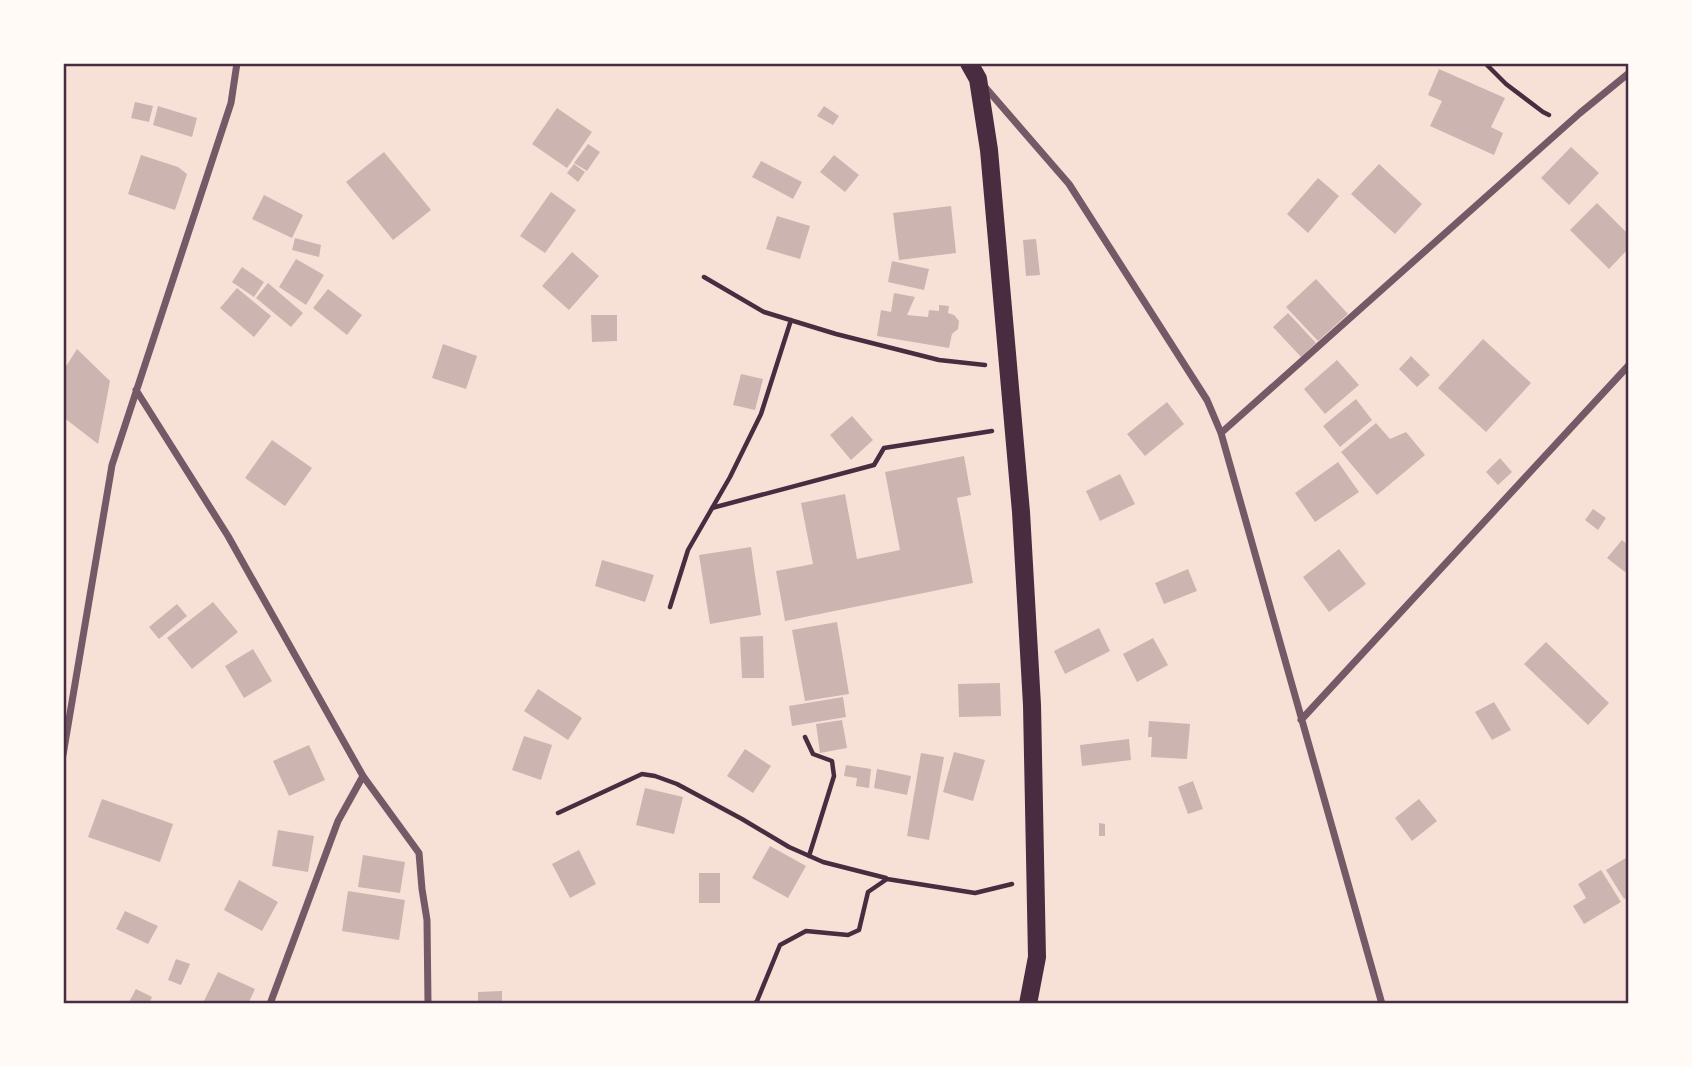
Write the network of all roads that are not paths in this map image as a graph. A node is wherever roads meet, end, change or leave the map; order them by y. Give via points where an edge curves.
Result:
1 (237, 63) edge
2 (973, 71) edge
3 (1629, 73) edge
4 (1629, 365) edge
5 (136, 390) junction
6 (1221, 433) junction
7 (1301, 720) junction
8 (63, 755) edge
9 (363, 776) junction
10 (270, 1004) edge
11 (428, 1004) edge
12 (1028, 1004) edge
13 (1382, 1004) edge

1 - 5 street via 231,103
2 - 6 street via 1069,184 1207,400
2 - 12 main road via 989,150 1021,512 1032,705 1037,957
3 - 6 street
4 - 7 street
5 - 8 street via 113,465
5 - 9 street via 228,536
6 - 7 street
7 - 13 street
9 - 10 street via 338,821
9 - 11 street via 419,853 427,919

